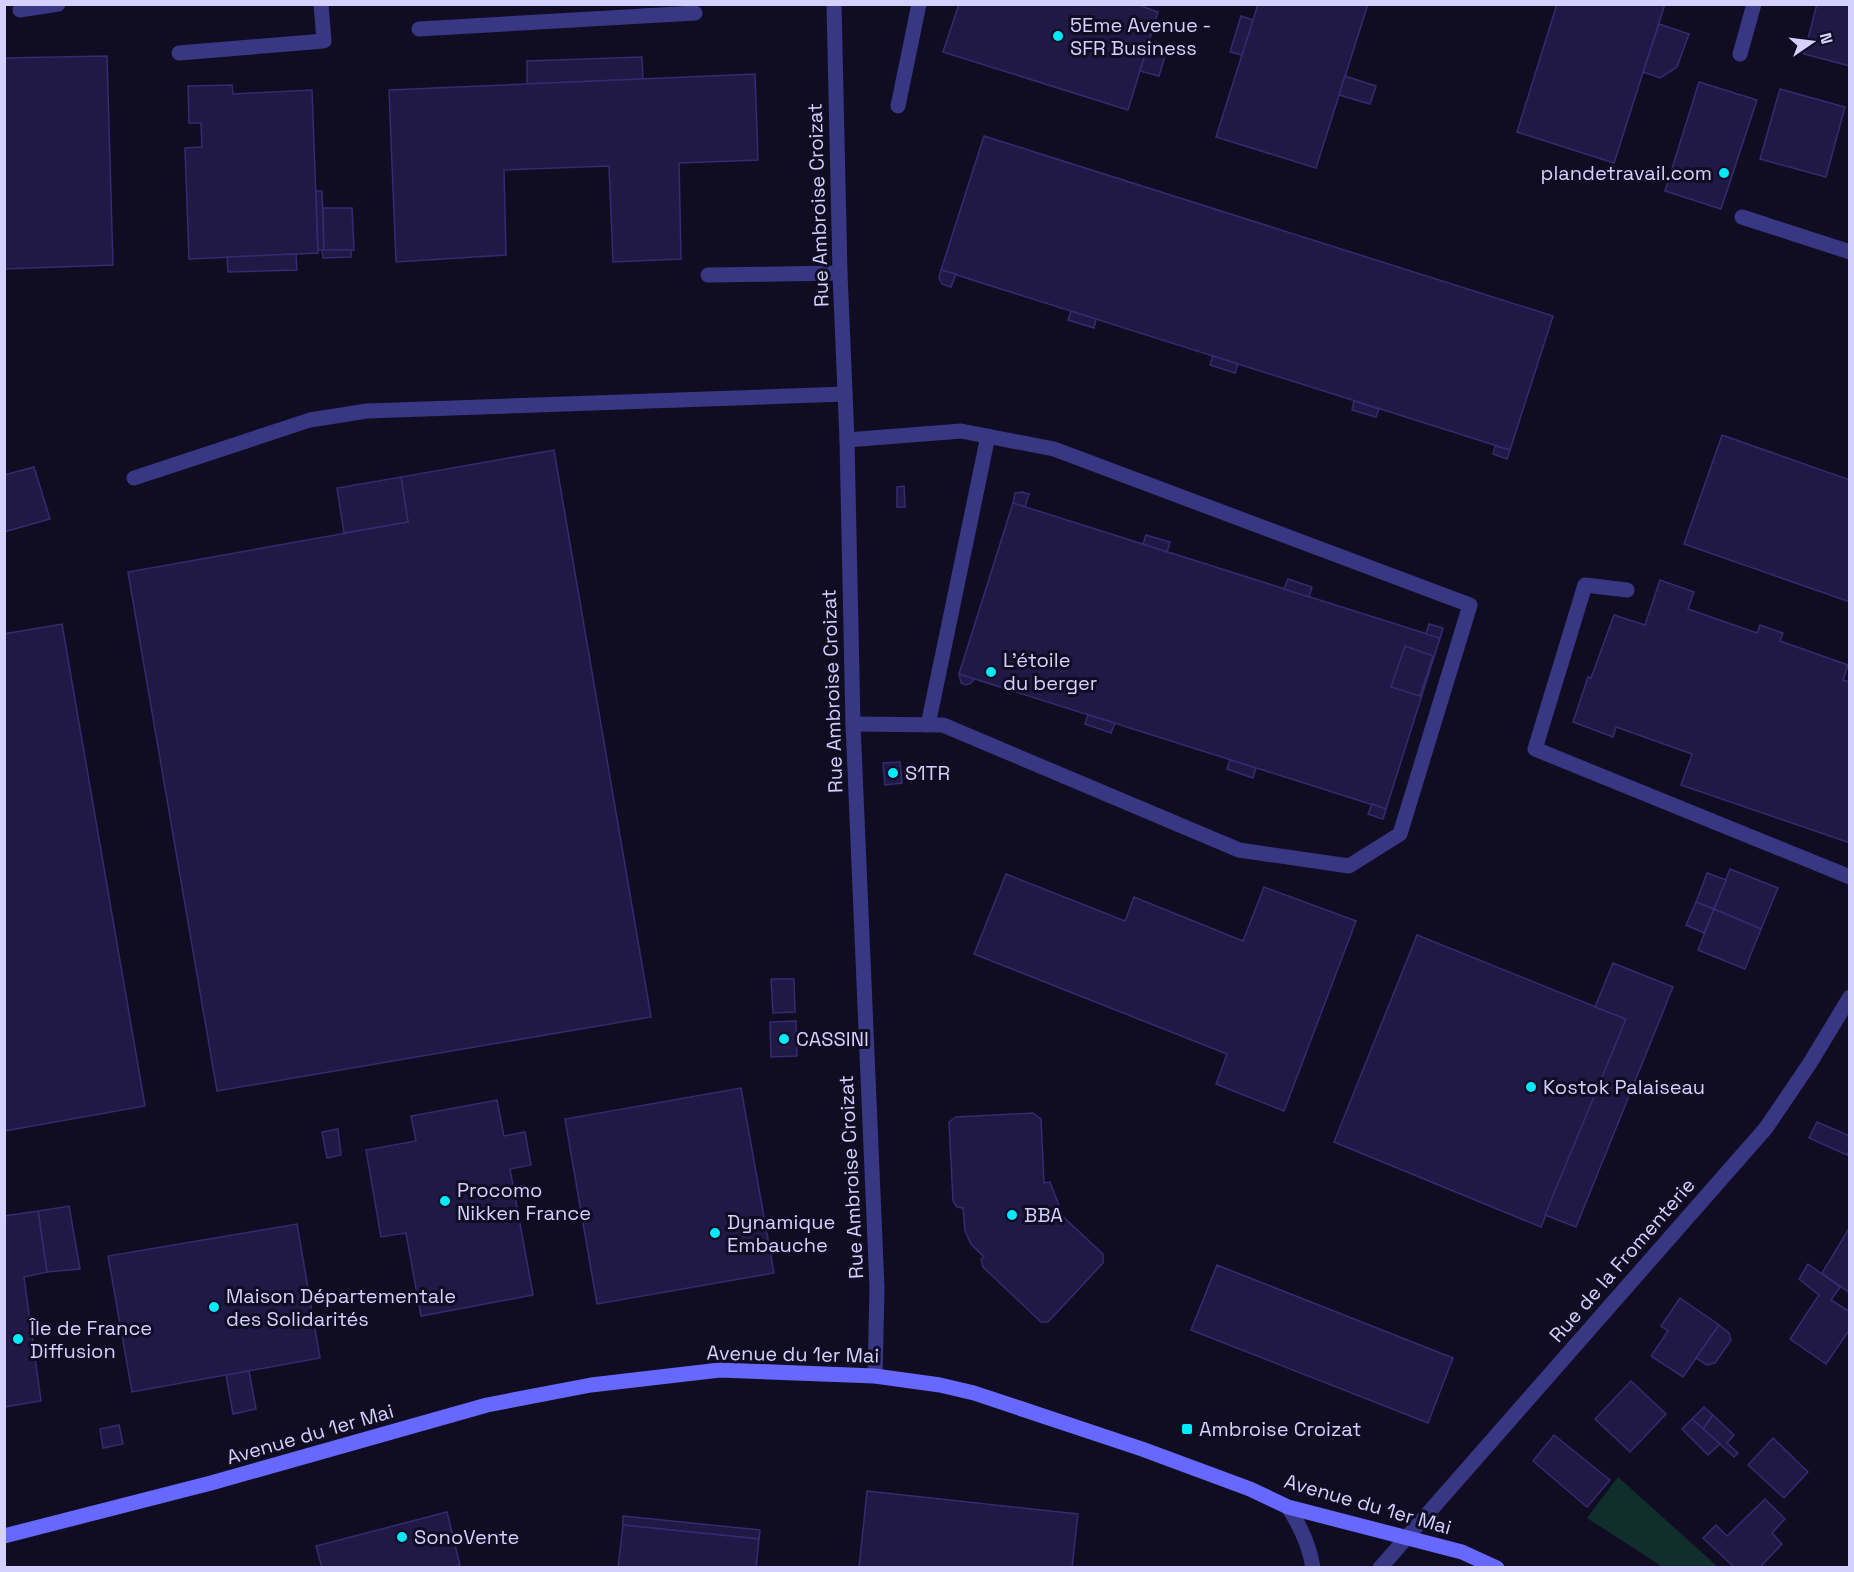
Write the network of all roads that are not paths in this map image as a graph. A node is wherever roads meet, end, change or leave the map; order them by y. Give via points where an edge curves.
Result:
1 (58, 4) edge
2 (321, 4) edge
3 (834, 4) edge
4 (919, 4) edge
5 (1754, 4) edge
6 (20, 10) dead end
7 (603, 11) edge
8 (695, 13) dead end
9 (419, 29) dead end
10 (179, 53) dead end
11 (1740, 54) dead end
12 (898, 106) dead end
13 (1742, 217) dead end
14 (1850, 252) edge
15 (840, 273) junction
16 (708, 275) dead end
17 (845, 394) junction
18 (988, 436) junction
19 (847, 440) junction
20 (134, 478) dead end
21 (1627, 590) dead end
22 (853, 724) junction
23 (928, 725) junction
24 (1850, 877) edge
25 (1850, 997) edge
26 (875, 1376) junction
27 (1288, 1507) junction
28 (4, 1536) edge
29 (1407, 1537) junction
30 (1312, 1568) edge
31 (1380, 1568) edge
32 (1497, 1568) edge

1 - 6 street
2 - 10 street via 324,41
3 - 15 street, Rue Ambroise Croizat
4 - 12 street
5 - 11 street
7 - 8 street
7 - 9 street
13 - 14 street
15 - 16 street
15 - 17 street, Rue Ambroise Croizat
17 - 19 street, Rue Ambroise Croizat
17 - 20 street via 367,411 310,420
18 - 19 street via 961,431
18 - 23 street
18 - 23 street via 1053,449 1470,605 1400,834 1349,866 1239,850 943,725
19 - 22 street, Rue Ambroise Croizat
21 - 24 street via 1585,585 1535,749
22 - 23 street
22 - 26 street, Rue Ambroise Croizat via 877,1288
25 - 29 street, Rue de la Fromenterie via 1766,1128
26 - 27 street, Avenue du 1er Mai via 974,1393 1142,1449
26 - 28 street, Avenue du 1er Mai via 720,1370 591,1385 487,1406
27 - 29 street, Avenue du 1er Mai
27 - 30 street via 1297,1520
29 - 31 street, Rue de la Fromenterie
29 - 32 street, Avenue du 1er Mai via 1462,1552

